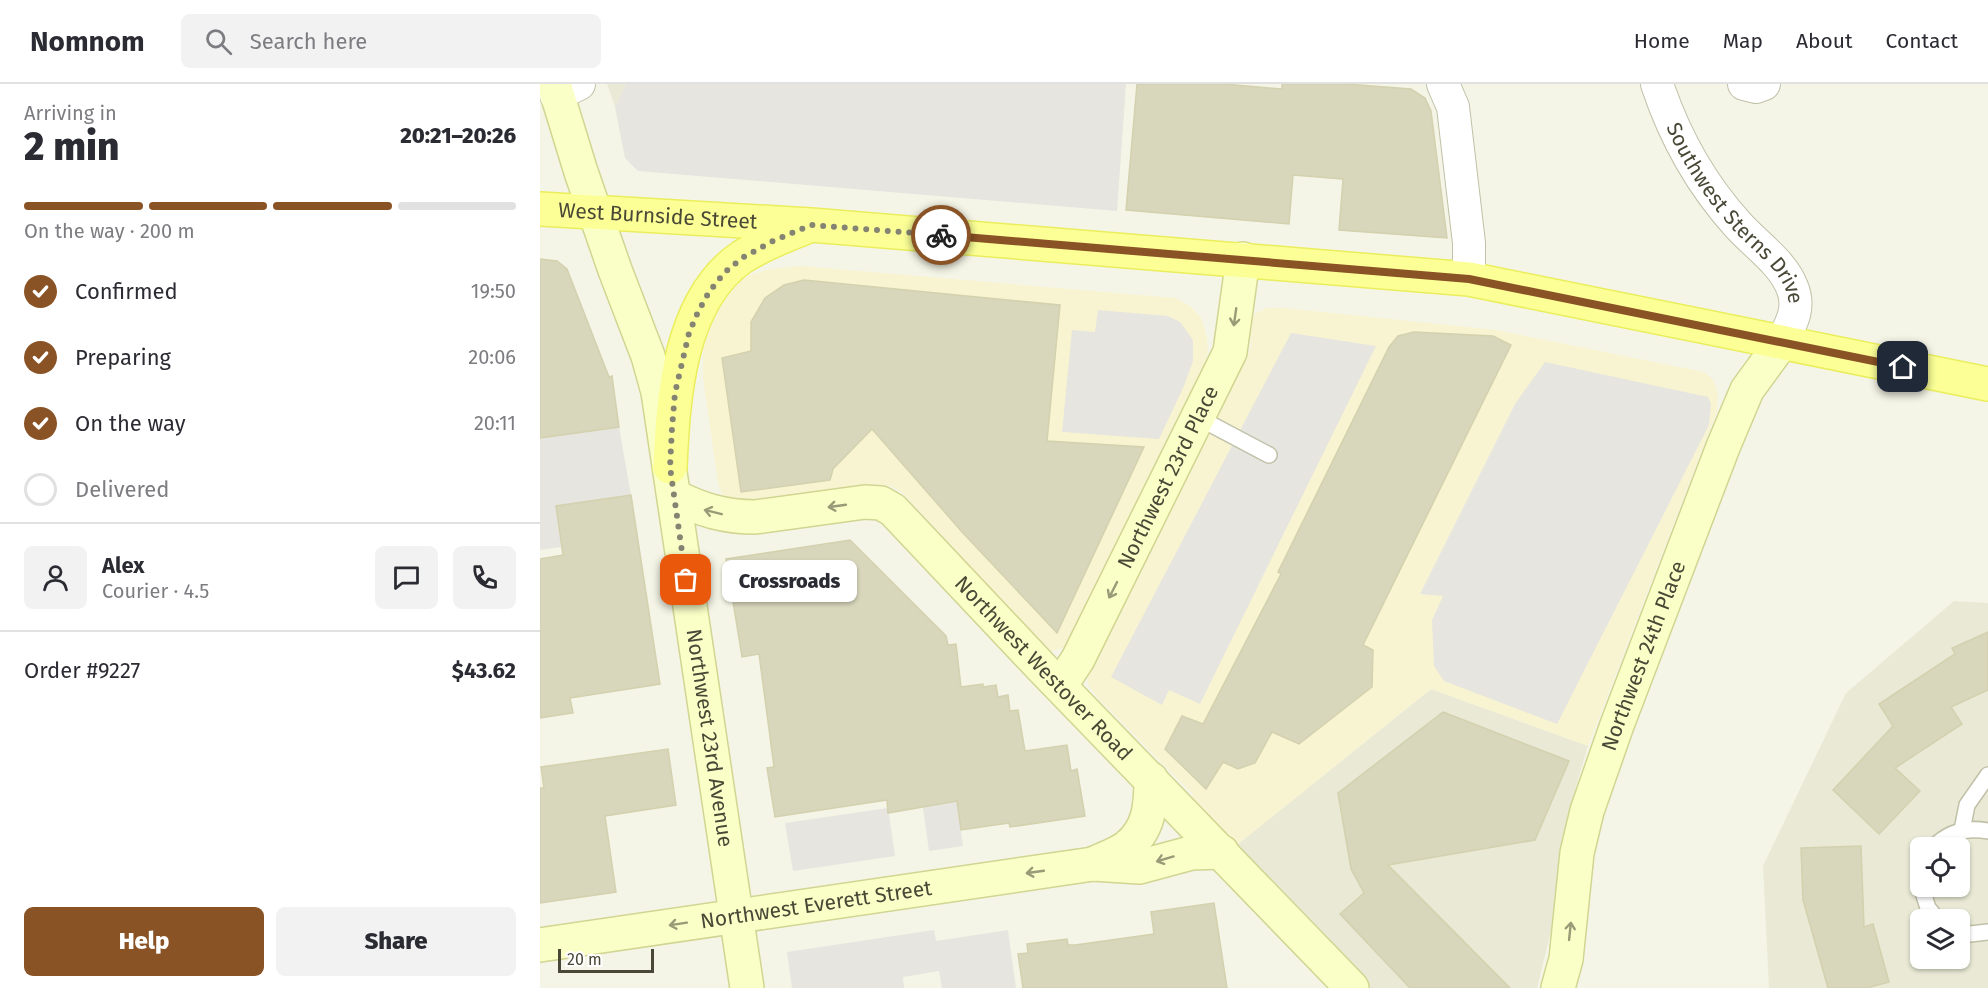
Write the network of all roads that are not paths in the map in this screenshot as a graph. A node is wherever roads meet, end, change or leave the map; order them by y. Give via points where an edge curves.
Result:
1 (1443, 84) edge
2 (1657, 84) edge
3 (1744, 84) edge
4 (1764, 84) edge
5 (563, 88) edge
6 (540, 209) edge
7 (596, 211) junction
8 (811, 225) junction
9 (1243, 259) junction
10 (1469, 279) junction
11 (1782, 342) junction
12 (1988, 384) edge
13 (1199, 418) junction
14 (1269, 455) dead end
15 (672, 481) junction
16 (1061, 685) junction
17 (1988, 775) edge
18 (1151, 780) junction
19 (1962, 830) junction
20 (1988, 831) edge
21 (1946, 837) edge
22 (1222, 852) junction
23 (1093, 864) junction
24 (736, 915) junction
25 (1988, 932) edge
26 (1970, 934) edge
27 (540, 945) edge
28 (747, 988) edge
29 (1352, 988) edge
30 (1558, 988) edge

1 - 10 street via 1453,106 1469,243
2 - 11 street, Southwest Sterns Drive via 1677,135 1701,179 1739,226 1778,264 1792,286 1795,315
3 - 4 street
5 - 7 main road, Northwest 23rd Avenue
6 - 7 main road, West Burnside Street
7 - 8 main road, West Burnside Street
7 - 15 main road, Northwest 23rd Avenue via 648,356 658,392
8 - 9 main road, West Burnside Street
8 - 15 main road via 742,258 724,273 698,312 675,393
9 - 10 main road, West Burnside Street
9 -> 13 main road, Northwest 23rd Place via 1230,352
10 - 11 main road, West Burnside Street
11 - 12 main road, West Burnside Street
30 -> 11 main road, Northwest 24th Place via 1566,959 1581,831 1617,725 1748,390
13 - 14 lane
13 -> 16 main road, Northwest 23rd Place via 1078,660
16 -> 15 main road, Northwest Westover Road via 893,510 881,503 742,517 695,507
15 - 24 main road, Northwest 23rd Avenue
16 - 18 main road, Northwest Westover Road
17 - 19 lane via 1967,805
18 - 22 main road, Northwest Westover Road
18 - 23 main road, Northwest Everett Street via 1146,826 1127,848
19 - 20 lane
19 - 21 lane
22 -> 23 main road, Northwest Everett Street via 1174,856 1139,867
22 - 29 main road, Northwest Westover Road
23 -> 24 main road, Northwest Everett Street
24 -> 27 main road, Northwest Everett Street
24 - 28 main road, Northwest 23rd Avenue
25 - 26 lane

